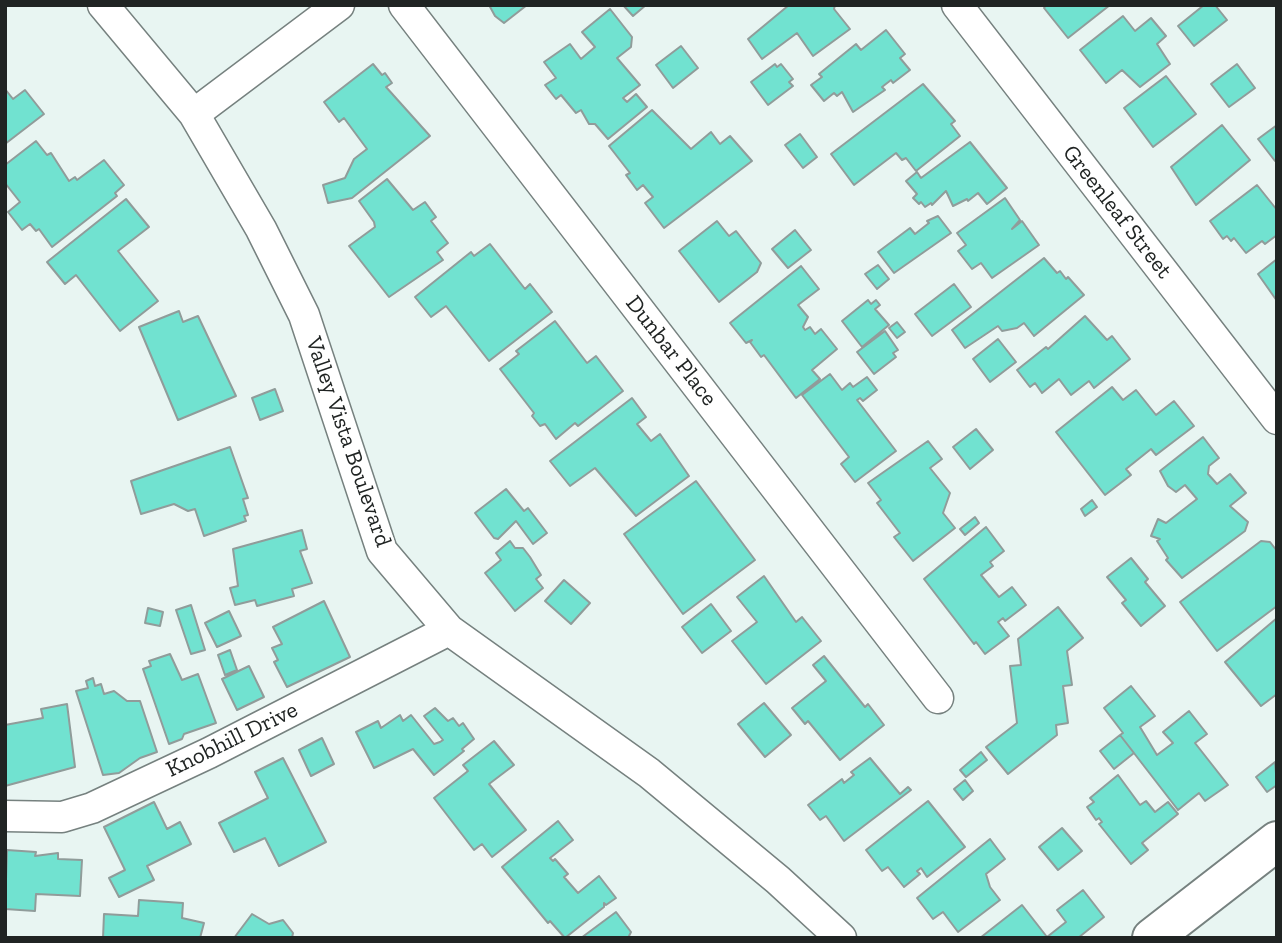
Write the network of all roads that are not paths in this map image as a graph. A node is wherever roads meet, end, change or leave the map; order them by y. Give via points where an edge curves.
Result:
1 (103, 5) edge
2 (339, 5) edge
3 (404, 5) edge
4 (957, 5) edge
5 (194, 114) junction
6 (1277, 419) edge
7 (449, 630) junction
8 (939, 698) dead end
9 (5, 816) edge
10 (1277, 841) edge
11 (841, 938) edge
12 (1152, 938) edge

1 - 5 street, Valley Vista Boulevard
2 - 5 street
3 - 8 street, Dunbar Place
4 - 6 street, Greenleaf Street
5 - 7 street, Valley Vista Boulevard via 261,229 304,315 382,551
7 - 9 street, Knobhill Drive via 92,808 62,817
7 - 11 street, Valley Vista Boulevard via 649,773
10 - 12 main road

